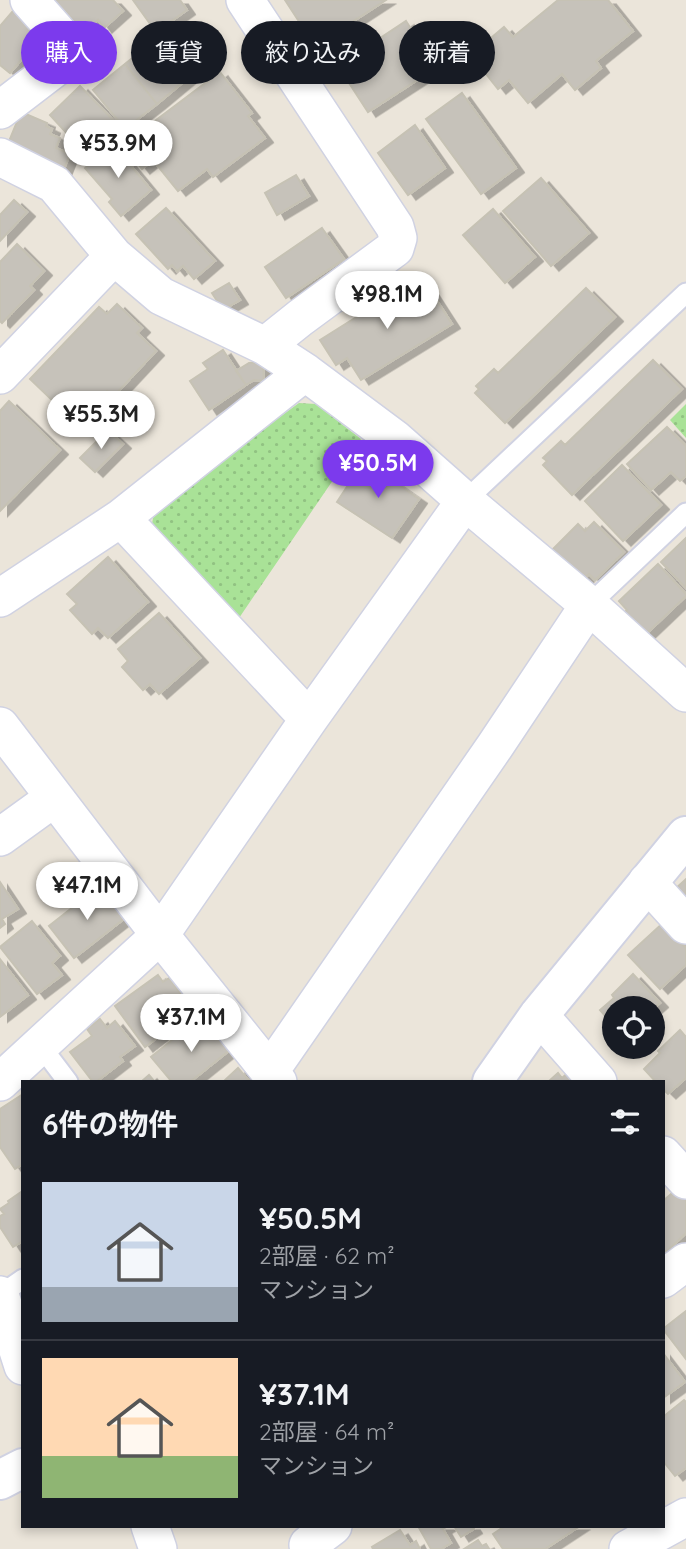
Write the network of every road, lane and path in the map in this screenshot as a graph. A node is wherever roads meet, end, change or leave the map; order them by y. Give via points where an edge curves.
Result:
1 (29, 0) edge
2 (244, 0) edge
3 (0, 110) edge
4 (0, 158) edge
5 (114, 257) junction
6 (686, 293) edge
7 (265, 346) junction
8 (305, 372) junction
9 (0, 375) edge
10 (465, 501) junction
11 (686, 513) edge
12 (121, 518) junction
13 (0, 598) edge
14 (589, 605) junction
15 (686, 693) edge
16 (309, 719) junction
17 (0, 726) edge
18 (54, 797) junction
19 (686, 836) edge
20 (0, 837) edge
21 (647, 882) junction
22 (686, 925) edge
23 (160, 935) junction
24 (539, 1015) junction
25 (40, 1045) junction
26 (274, 1076) edge
27 (66, 1080) edge
28 (493, 1080) edge
29 (596, 1080) edge
30 (0, 1082) edge
31 (665, 1156) edge
32 (686, 1180) edge
33 (686, 1262) edge
34 (665, 1278) edge
35 (21, 1280) edge
36 (0, 1295) edge
37 (21, 1360) edge
38 (21, 1469) edge
39 (0, 1480) edge
40 (686, 1517) edge
41 (151, 1528) edge
42 (158, 1549) edge
43 (628, 1549) edge

1 - 3 street via 84,60 68,58
2 - 7 street via 396,227 398,238 395,248
4 - 5 street via 54,184
5 - 7 street via 161,296
5 - 9 street
6 - 10 lane
7 - 8 street
8 - 10 street via 395,439
8 - 12 street
10 - 14 street
10 - 16 street
11 - 14 lane
12 - 13 street
12 - 16 street
14 - 15 street
14 - 26 street
16 - 23 street
17 - 18 street
18 - 20 street
18 - 23 street
19 - 21 street
21 - 22 street
21 - 24 street
23 - 25 street
23 - 26 street
24 - 28 street
24 - 29 street
25 - 27 lane
25 - 30 street
31 - 32 street
33 - 34 street
35 - 36 lane
36 - 37 street
38 - 39 street
40 - 43 street
41 - 42 street

